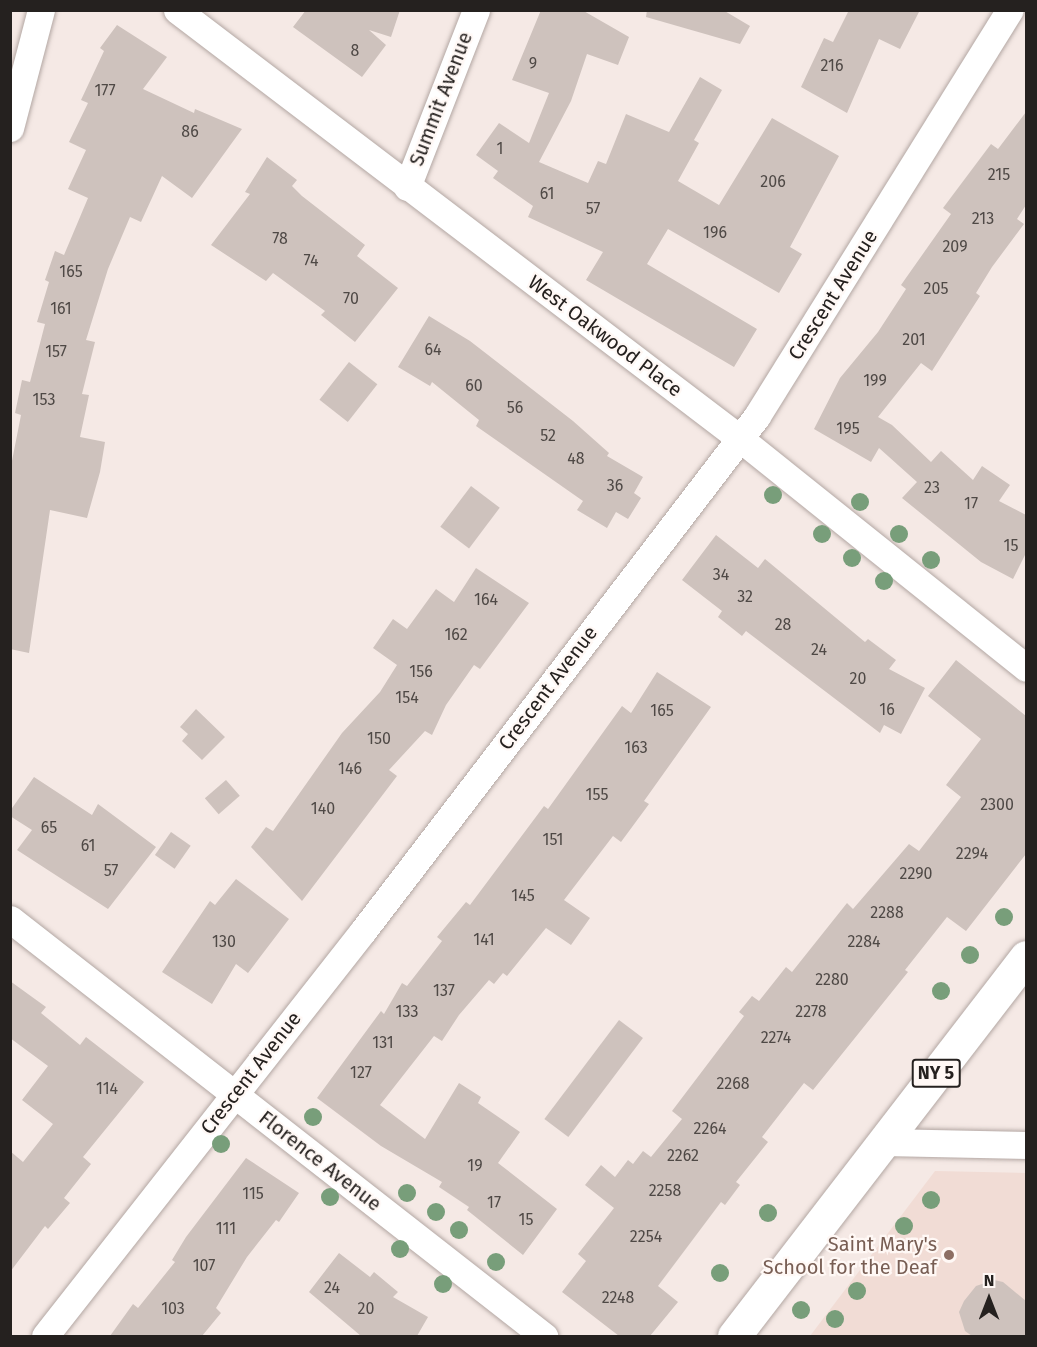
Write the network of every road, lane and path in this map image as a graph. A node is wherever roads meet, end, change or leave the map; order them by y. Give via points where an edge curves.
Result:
1 (41, 10) edge
2 (177, 10) edge
3 (476, 10) edge
4 (1010, 10) edge
5 (10, 128) edge
6 (407, 187) junction
7 (738, 438) junction
8 (1026, 668) edge
9 (10, 919) edge
10 (1026, 957) edge
11 (234, 1095) junction
12 (885, 1142) junction
13 (1026, 1145) edge
14 (45, 1336) edge
15 (544, 1336) edge
16 (734, 1336) edge

1 - 5 street
2 - 6 street, West Oakwood Place
3 - 6 street, Summit Avenue
4 - 7 street, Crescent Avenue via 903,186 756,416
6 - 7 street, West Oakwood Place
7 - 8 street, West Oakwood Place
7 - 11 street, Crescent Avenue
9 - 11 street, Florence Avenue
10 - 12 main road, NY 5
11 - 14 street, Crescent Avenue
11 - 15 street, Florence Avenue
12 - 13 street
12 - 16 main road, NY 5

